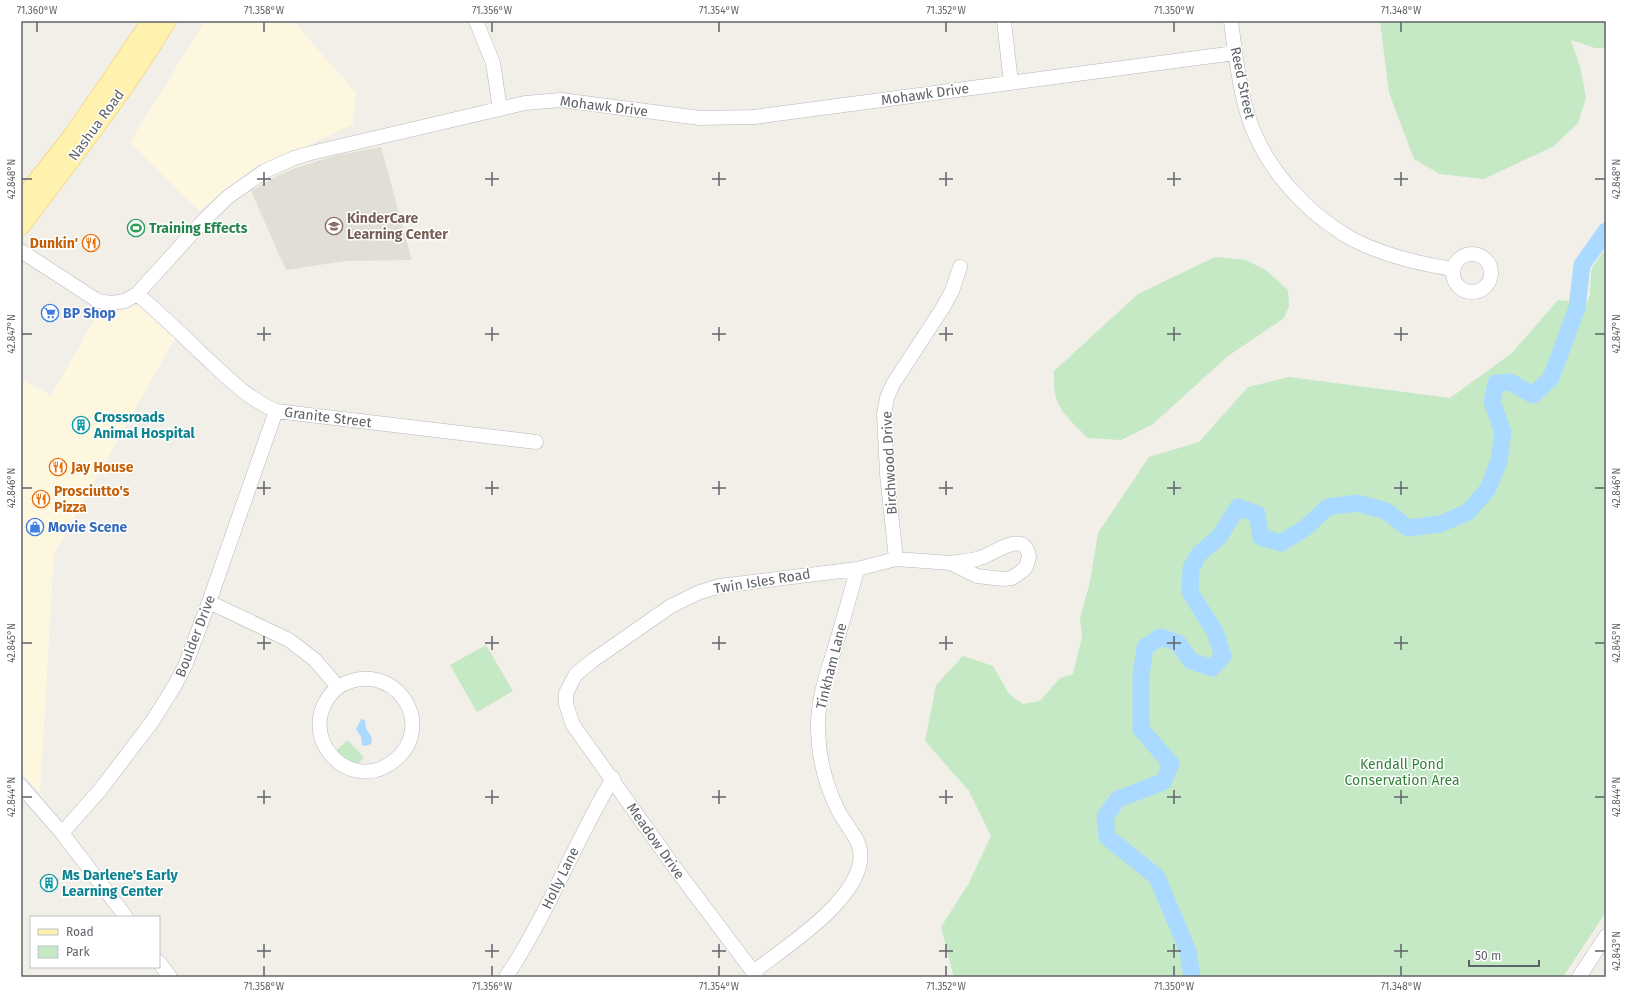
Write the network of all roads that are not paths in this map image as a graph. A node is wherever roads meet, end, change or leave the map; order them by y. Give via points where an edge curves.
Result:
1 (151, 21) edge
2 (167, 21) edge
3 (476, 21) edge
4 (1004, 21) edge
5 (1231, 21) edge
6 (1235, 53) junction
7 (1011, 83) junction
8 (500, 109) junction
9 (21, 201) edge
10 (21, 226) edge
11 (21, 251) edge
12 (960, 267) dead end
13 (1453, 269) dead end
14 (137, 294) junction
15 (276, 411) junction
16 (536, 442) dead end
17 (896, 559) junction
18 (951, 563) junction
19 (857, 569) junction
20 (209, 602) junction
21 (338, 687) junction
22 (566, 699) joint
23 (613, 778) junction
24 (21, 786) edge
25 (62, 833) junction
26 (125, 916) edge
27 (1606, 936) edge
28 (160, 963) edge
29 (755, 975) edge
30 (170, 977) edge
31 (506, 977) edge
32 (1579, 977) edge

1 - 9 main road, Nashua Road via 73,135
2 - 10 main road, Nashua Road via 122,89
3 - 8 street via 493,63
4 - 7 street
5 - 6 street, Reed Street
6 - 7 street, Mohawk Drive
6 - 13 street, Reed Street via 1243,97 1254,133 1271,164 1294,194 1352,239 1394,256
7 - 8 street, Mohawk Drive via 732,119 678,115 562,100 538,101
8 - 14 street, Mohawk Drive via 312,152 265,171 220,205
11 - 14 street, Mohawk Drive via 98,301 118,303
12 - 17 street, Birchwood Drive via 952,291 942,309 893,384 887,398 884,414 887,474
14 - 15 street, Granite Street via 234,384 250,397
15 - 16 street, Granite Street
15 - 20 street, Boulder Drive
17 - 18 street, Twin Isles Road
17 - 19 street, Twin Isles Road
18 - 18 street, Twin Isles Road via 977,576 1003,579 1012,578 1022,571 1029,557 1025,547 1012,543 979,558
19 - 22 street, Twin Isles Road via 773,578 720,586 700,592 671,606 592,661 576,674 566,693
19 - 29 street, Tinkham Lane via 823,687 818,730 823,772 830,793 858,844 861,859 852,884 839,901
20 - 21 street via 289,640 316,660
20 - 25 street, Boulder Drive via 185,666 167,699 100,790
21 - 21 street via 323,705 319,720 322,743 331,756 344,766 359,770 375,770 396,760 410,740 412,727 408,705 399,692 388,683 373,678 358,678
22 - 23 street, Meadow Drive via 573,725
23 - 29 street, Meadow Drive via 675,868
23 - 31 street, Holly Lane via 585,827 538,923
24 - 25 street
25 - 26 street
27 - 32 street
28 - 30 street

